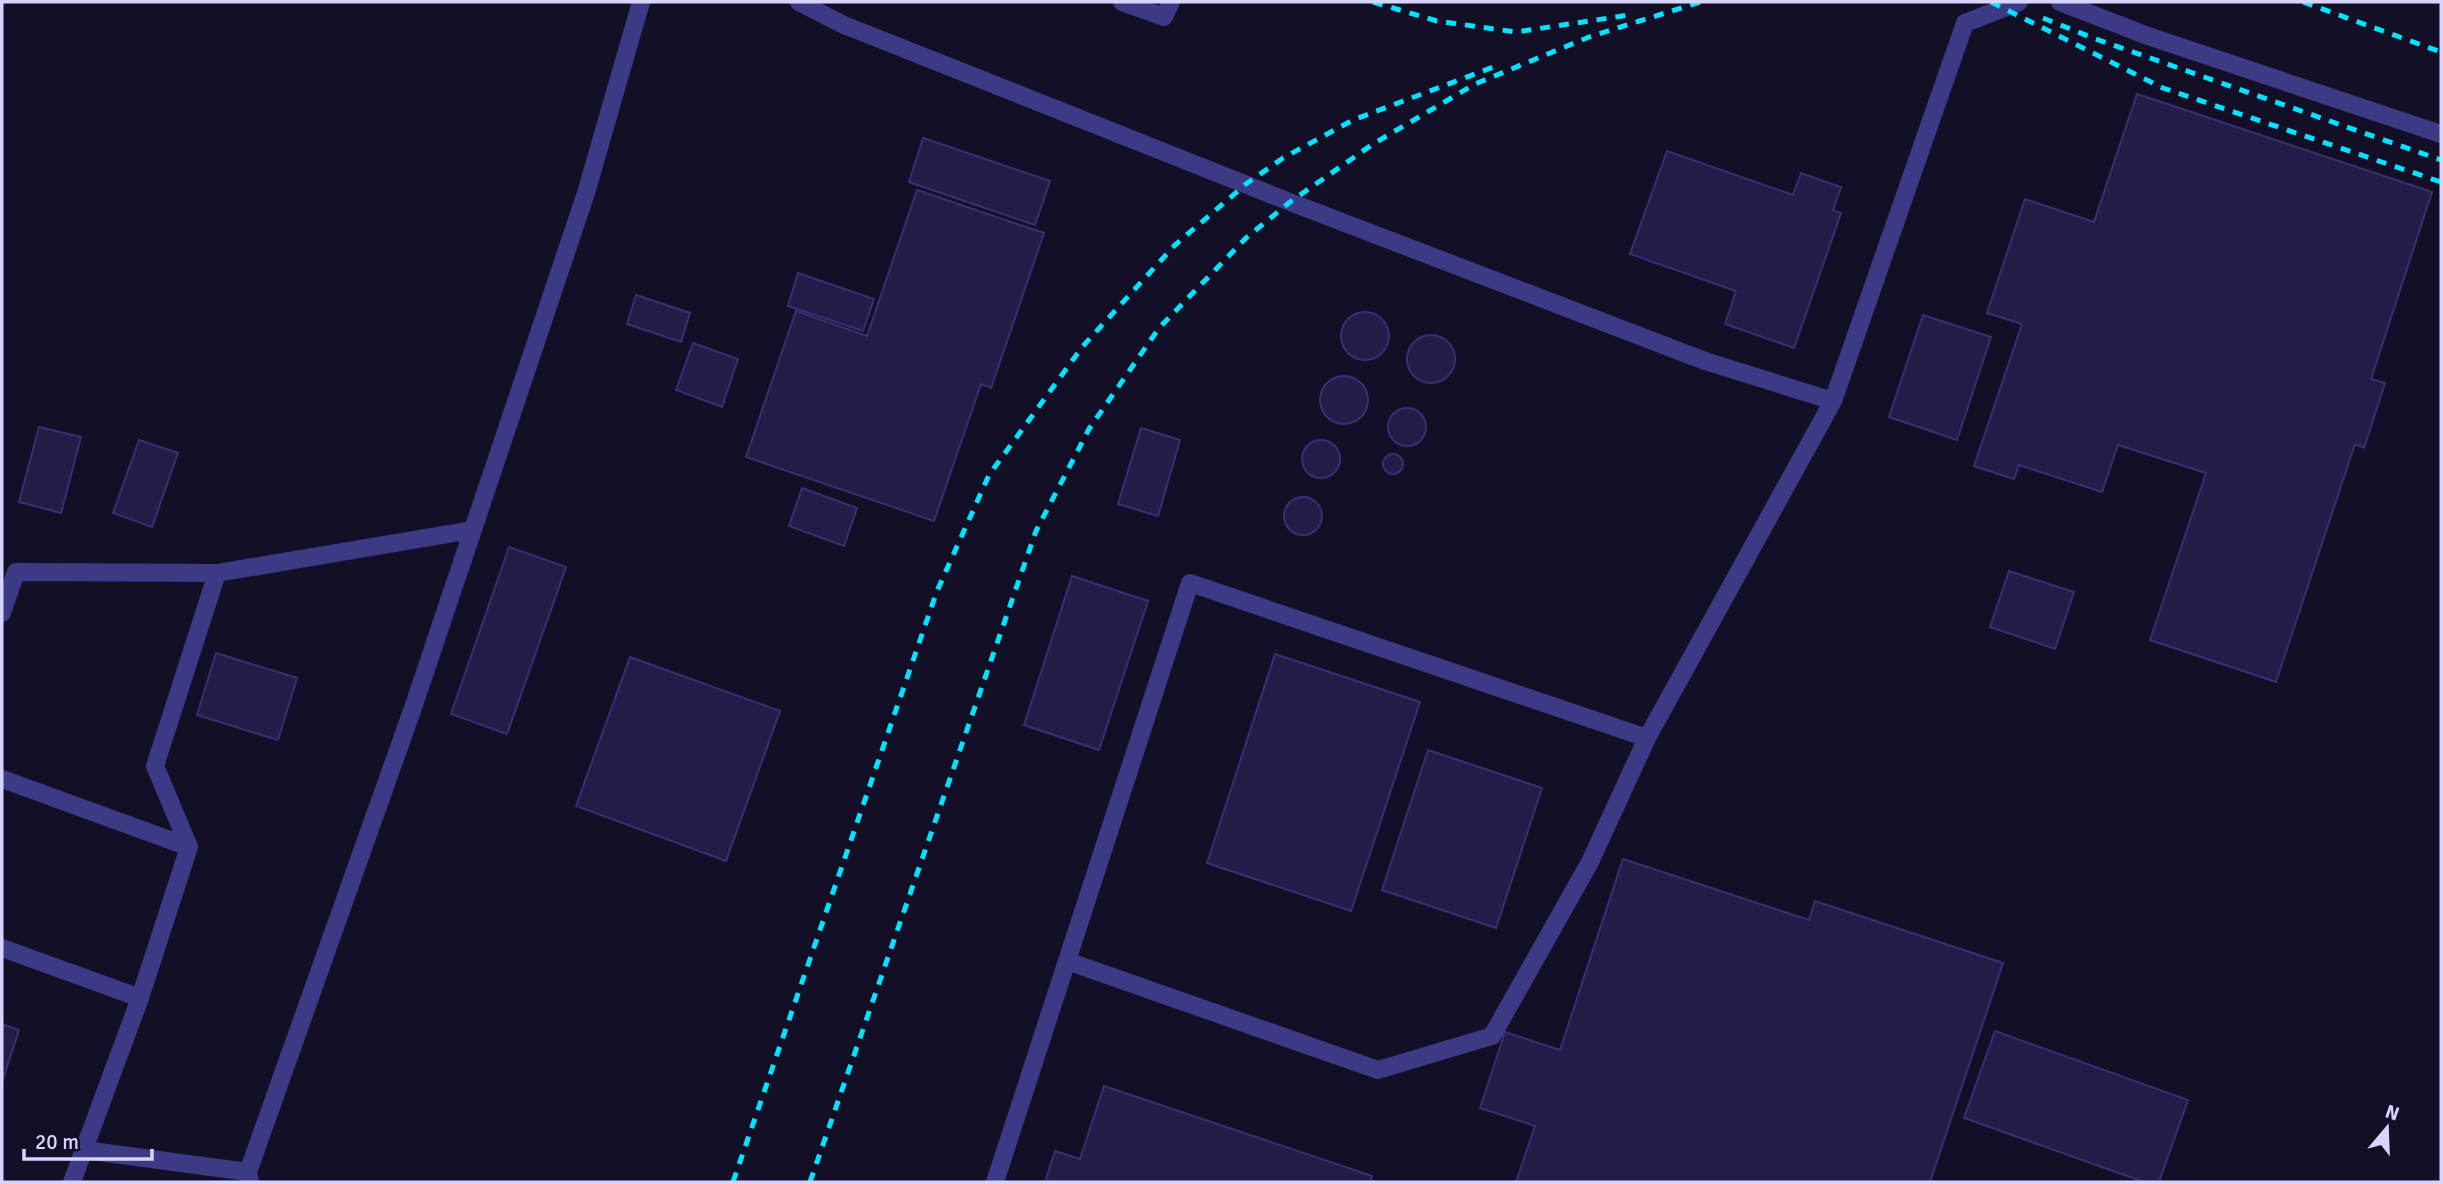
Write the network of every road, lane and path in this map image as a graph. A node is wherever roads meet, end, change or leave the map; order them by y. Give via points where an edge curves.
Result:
1 (641, 2) edge
2 (799, 2) edge
3 (1122, 2) edge
4 (1171, 2) edge
5 (2019, 2) edge
6 (2060, 2) edge
7 (2441, 134) edge
8 (1833, 401) junction
9 (472, 530) junction
10 (217, 573) junction
11 (2, 613) edge
12 (1647, 738) junction
13 (2, 779) edge
14 (189, 847) junction
15 (2, 947) edge
16 (1067, 961) junction
17 (140, 998) junction
18 (84, 1150) junction
19 (249, 1177) edge
20 (72, 1182) edge
21 (995, 1182) edge

1 - 9 lane via 586,193
2 - 8 lane via 844,25 1290,202 1705,361
3 - 4 lane via 1164,17
5 - 8 lane via 1965,23
6 - 7 lane
8 - 12 lane
9 - 10 lane
9 - 19 lane
10 - 11 lane via 16,572
10 - 14 lane via 155,766
12 - 16 lane via 1590,862 1492,1036 1378,1070
12 - 16 lane via 1190,583
13 - 14 lane
14 - 17 lane
15 - 17 lane
16 - 21 lane
17 - 18 lane
18 - 19 lane
18 - 20 lane

